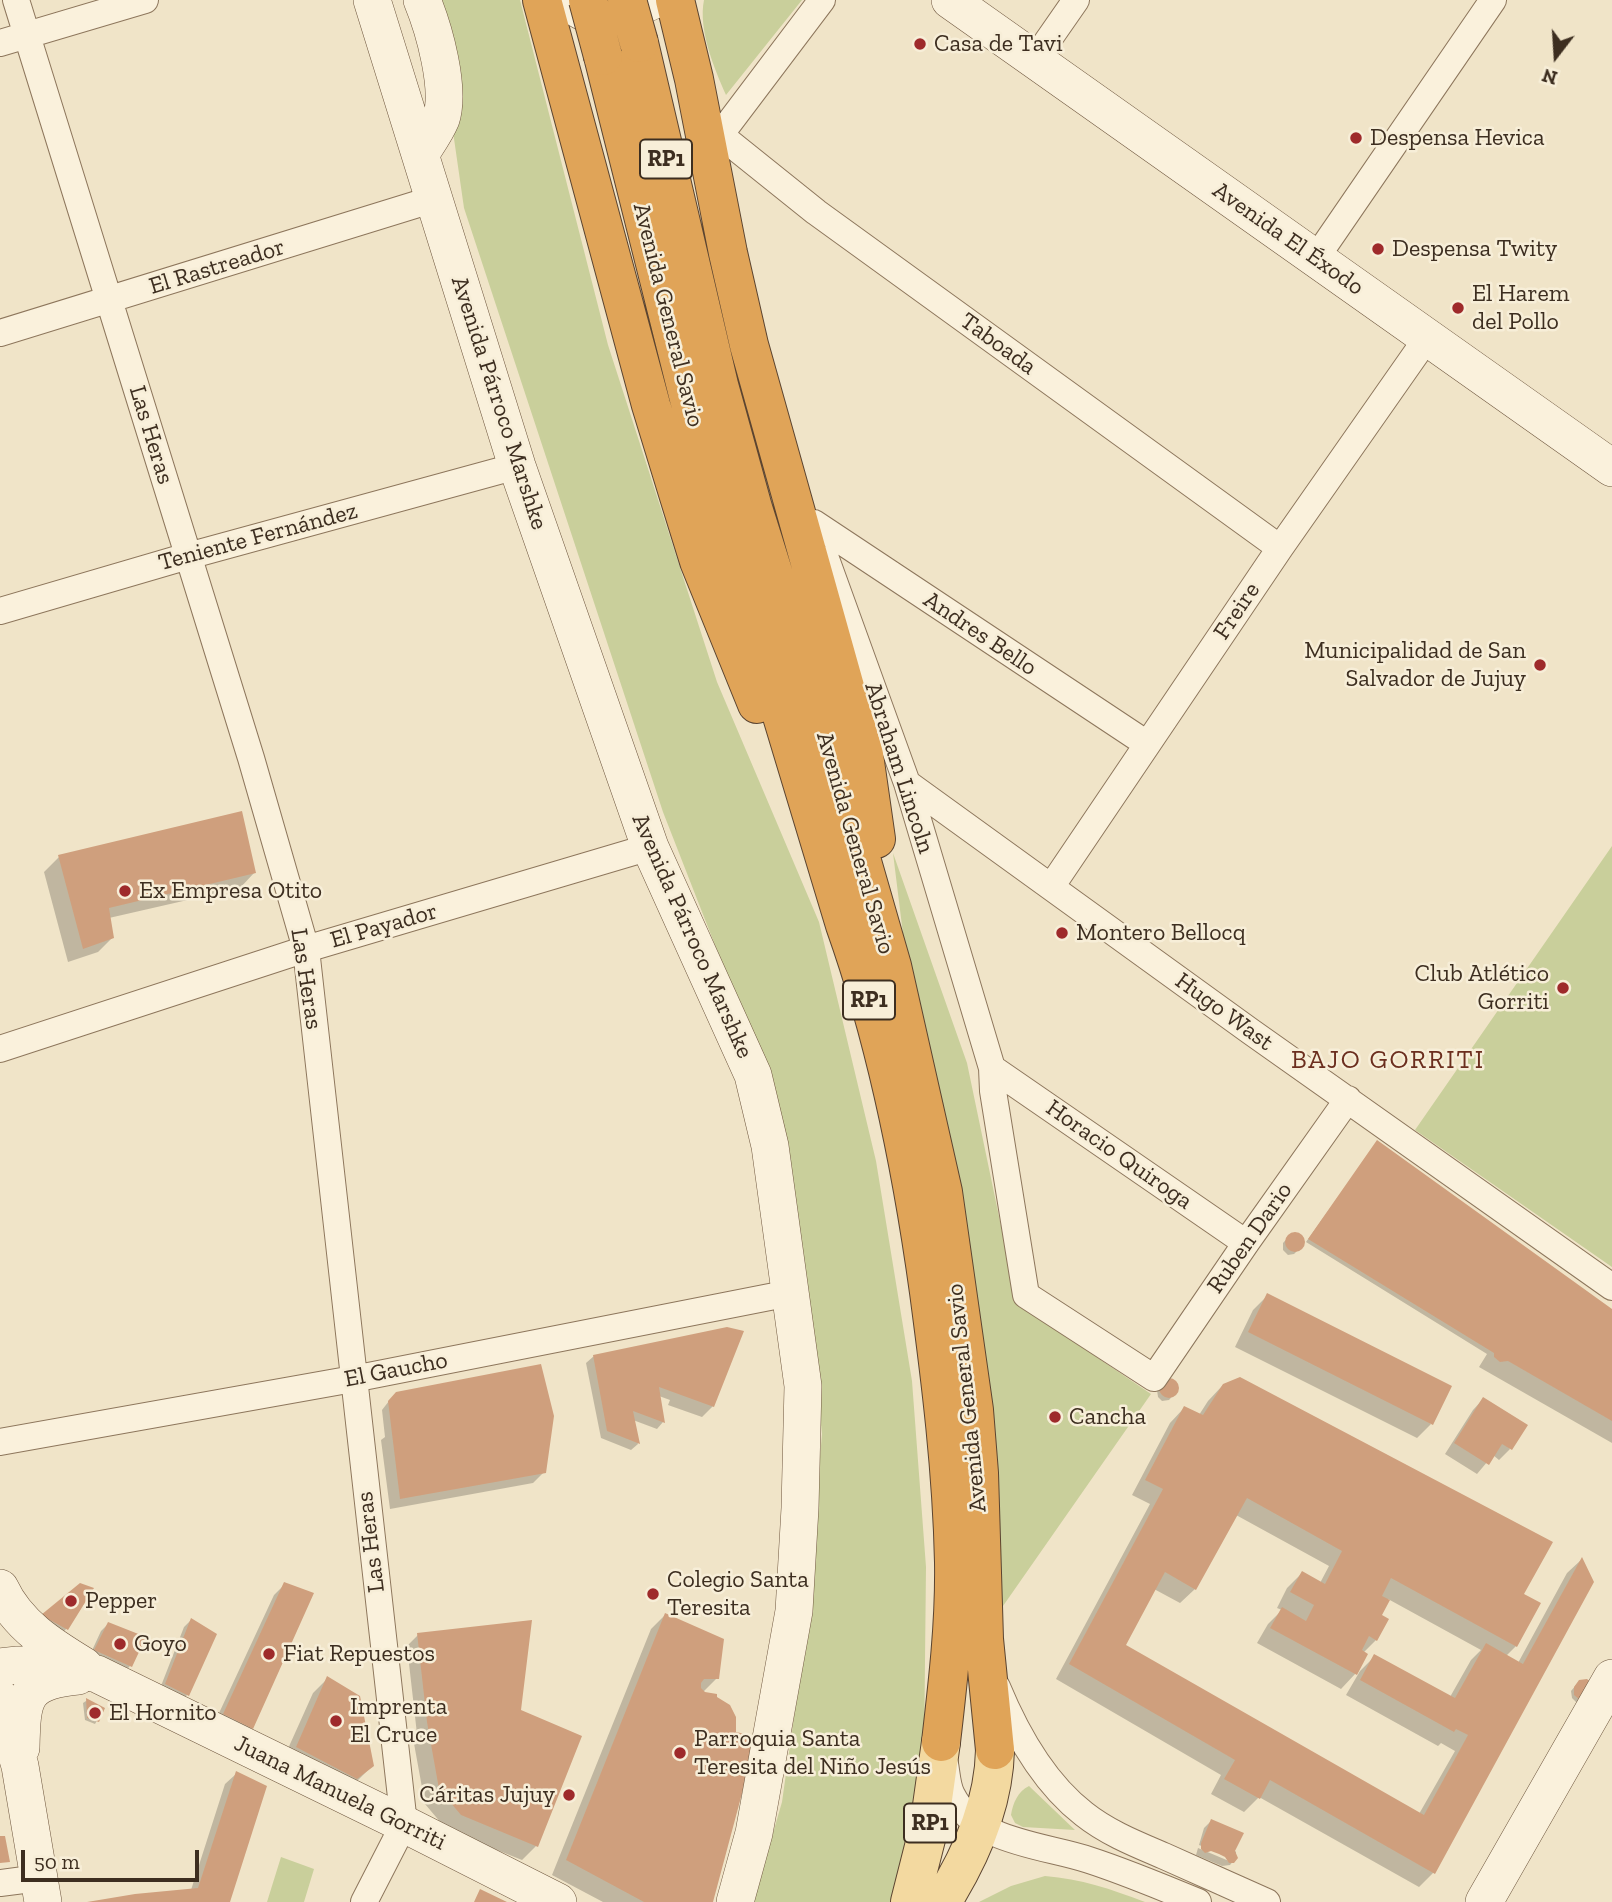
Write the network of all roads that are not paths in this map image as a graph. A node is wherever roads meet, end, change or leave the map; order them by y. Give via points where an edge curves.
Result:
1 (16, 0) edge
2 (145, 0) edge
3 (372, 0) edge
4 (422, 0) edge
5 (542, 0) edge
6 (566, 0) edge
7 (588, 0) edge
8 (822, 0) edge
9 (1076, 0) edge
10 (1493, 0) edge
11 (649, 1) edge
12 (951, 4) edge
13 (26, 35) junction
14 (0, 43) edge
15 (1035, 59) junction
16 (713, 141) junction
17 (421, 153) junction
18 (433, 199) junction
19 (728, 253) junction
20 (1316, 258) junction
21 (675, 278) junction
22 (109, 300) junction
23 (0, 333) edge
24 (1427, 338) junction
25 (1608, 458) edge
26 (517, 466) junction
27 (814, 523) junction
28 (1280, 548) junction
29 (188, 556) junction
30 (0, 611) edge
31 (1147, 744) junction
32 (906, 783) junction
33 (650, 847) junction
34 (832, 879) junction
35 (1051, 887) junction
36 (306, 949) junction
37 (892, 966) junction
38 (0, 1049) edge
39 (992, 1068) junction
40 (1348, 1099) junction
41 (1246, 1243) junction
42 (1612, 1287) edge
43 (790, 1293) junction
44 (1154, 1378) joint
45 (353, 1379) junction
46 (0, 1442) edge
47 (0, 1588) edge
48 (988, 1664) junction
49 (0, 1667) edge
50 (97, 1674) junction
51 (1609, 1690) edge
52 (0, 1698) edge
53 (941, 1742) junction
54 (995, 1749) joint
55 (20, 1766) junction
56 (404, 1824) junction
57 (980, 1825) junction
58 (0, 1883) edge
59 (41, 1890) edge
60 (364, 1902) edge
61 (558, 1902) edge
62 (735, 1902) edge
63 (910, 1902) edge
64 (942, 1902) edge
65 (1198, 1902) edge
66 (1267, 1902) edge
67 (1484, 1902) edge

1 - 13 street, Las Heras
2 - 13 street
3 - 17 main road, Avenida Párroco Marshke
4 - 17 main road via 441,59 443,104 441,118
5 - 34 highway via 651,405 699,561
6 - 11 main road via 585,14 601,18 633,11
7 - 21 highway, Avenida General Savio / RP1, bridge
8 - 16 street
9 - 15 street
10 - 20 street
11 - 16 highway via 694,79
11 - 21 highway, Avenida General Savio / RP1, bridge
12 - 15 main road, Avenida El Éxodo
13 - 14 street
13 - 22 street, Las Heras
15 - 20 main road, Avenida El Éxodo
16 - 19 highway
16 - 28 street, Taboada
17 - 18 main road, Avenida Párroco Marshke
18 - 22 street, El Rastreador
18 - 26 main road, Avenida Párroco Marshke
19 - 27 street, Abraham Lincoln via 747,285
19 - 37 highway via 773,436 864,755
20 - 24 main road, Avenida El Éxodo
21 - 34 highway, Avenida General Savio / RP1 via 721,514
21 - 37 highway, Avenida General Savio / RP1 via 719,385
22 - 23 street, El Rastreador
22 - 29 street, Las Heras
24 - 25 main road, Avenida El Éxodo
24 - 28 street, Freire
26 - 29 street, Teniente Fernández
26 - 33 main road, Avenida Párroco Marshke
27 - 31 street, Andres Bello
27 - 32 street, Abraham Lincoln
28 - 31 street, Freire
29 - 30 street, Teniente Fernández
29 - 36 street, Las Heras
31 - 35 street, Freire
32 - 35 street, Hugo Wast
32 - 39 street, Abraham Lincoln
33 - 36 street, El Payador
33 - 43 main road, Avenida Párroco Marshke via 753,1075 770,1146
34 - 53 highway, Avenida General Savio / RP1 via 862,973 901,1131 939,1363 954,1564
35 - 40 street, Hugo Wast
36 - 38 street, El Payador
36 - 45 street, Las Heras
37 - 48 highway, Avenida General Savio / RP1 via 943,1192 974,1410
39 - 41 street, Horacio Quiroga
39 - 44 street, Abraham Lincoln via 1026,1294
40 - 41 street, Ruben Dario
40 - 42 street, Hugo Wast
41 - 44 street, Ruben Dario
43 - 45 street, El Gaucho
43 - 62 main road, Avenida Párroco Marshke via 803,1386 794,1611 754,1833
45 - 46 street, El Gaucho
45 - 56 street, Las Heras
47 - 50 main road via 27,1627
48 - 54 highway, Avenida General Savio / RP1
48 - 66 street, RP1 via 1029,1750 1082,1812 1139,1846
49 - 50 main road, Juana Manuela Gorriti via 48,1665
50 - 55 main road via 51,1679 32,1691 22,1712
50 - 56 main road, Juana Manuela Gorriti
51 - 67 main road
52 - 55 main road
53 - 57 street via 952,1796
53 - 63 main road, Avenida General Savio / RP1 via 929,1827
54 - 57 main road, Avenida General Savio / RP1 via 993,1778
55 - 59 main road
56 - 60 street
56 - 61 main road, Juana Manuela Gorriti
57 - 64 main road, Avenida General Savio / RP1
57 - 65 street via 1017,1841 1131,1874
58 - 59 street

